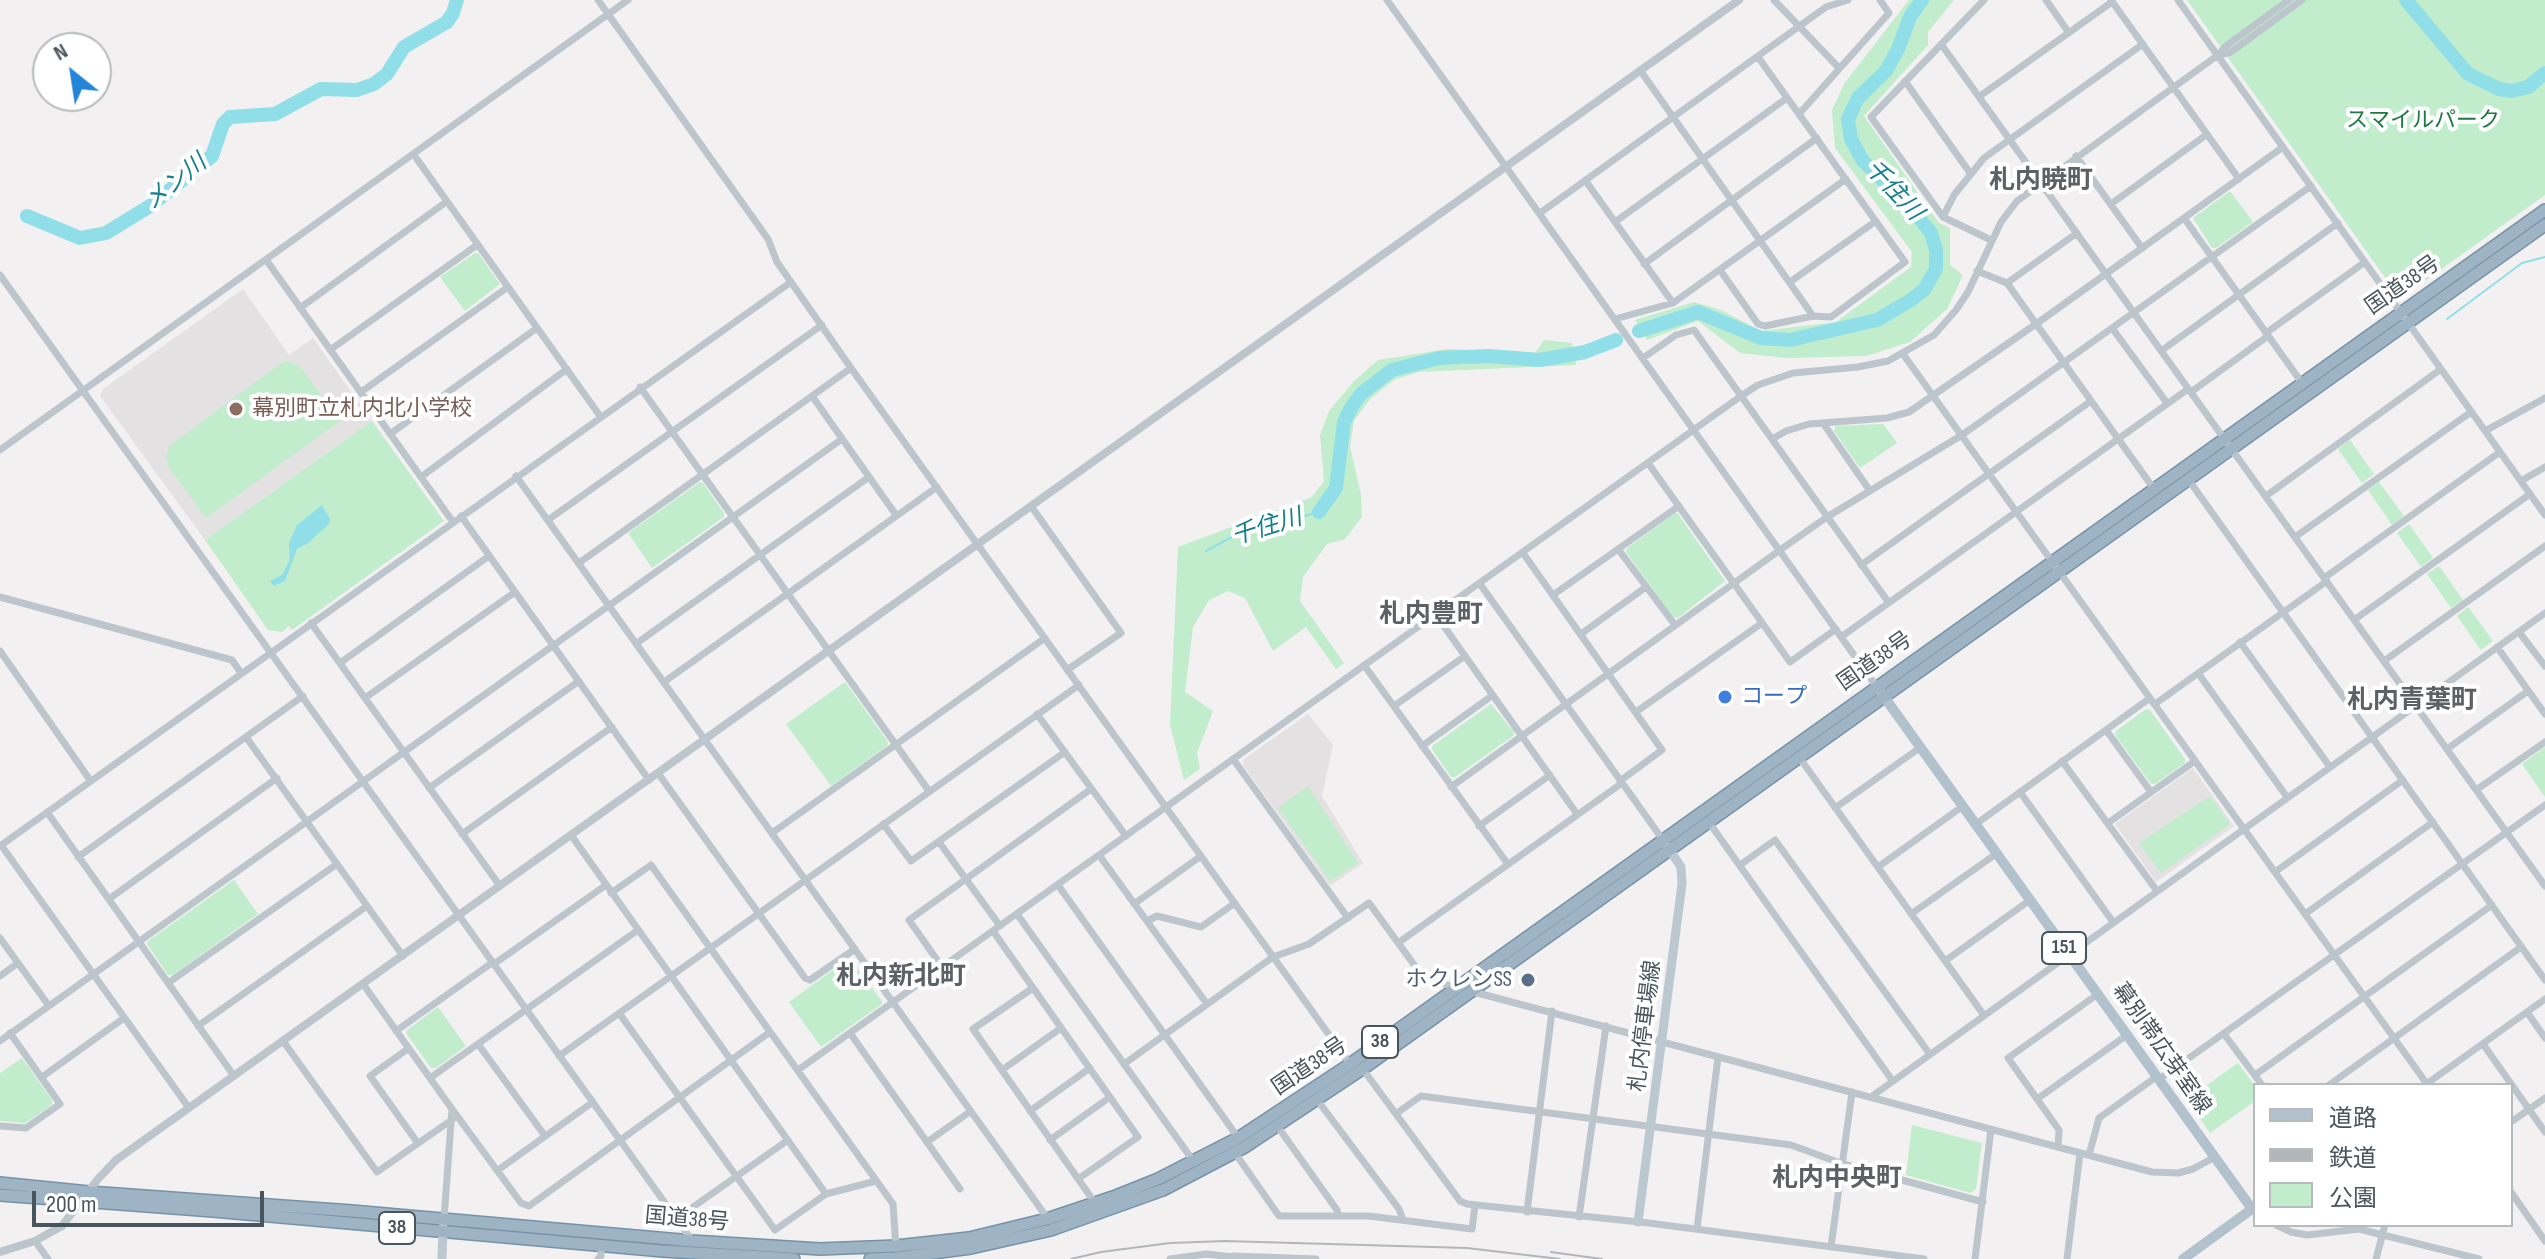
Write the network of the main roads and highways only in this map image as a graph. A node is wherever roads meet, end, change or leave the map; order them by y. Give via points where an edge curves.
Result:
1 (2545, 210) edge
2 (2545, 225) edge
3 (2405, 317) junction
4 (2228, 443) junction
5 (1876, 686) junction
6 (1884, 697) junction
7 (1705, 817) junction
8 (1666, 845) junction
9 (1240, 1146) junction
10 (0, 1183) edge
11 (0, 1195) edge
12 (2253, 1208) edge
13 (2253, 1210) edge
14 (1638, 1222) road end
15 (1049, 1224) junction
16 (443, 1226) junction
17 (601, 1250) edge
18 (896, 1252) edge
19 (704, 1256) edge
20 (442, 1259) edge
21 (794, 1259) edge
22 (870, 1259) edge
23 (2183, 1259) edge

1 - 3 highway, 国道38号 / 38
2 - 3 highway, 国道38号 / 38
3 - 4 highway, 国道38号 / 38
3 - 4 highway, 国道38号 / 38 via 2302,383
4 - 5 highway, 国道38号 / 38 via 2154,489
4 - 6 highway, 国道38号 / 38 via 2188,479
5 - 6 main road, 幕別帯広芽室線 / 151
5 - 7 highway, 国道38号 / 38
6 - 7 highway, 国道38号 / 38
6 - 12 main road, 幕別帯広芽室線 / 151
7 - 8 highway, 国道38号 / 38
8 - 9 highway, 国道38号 / 38
8 - 9 highway, 国道38号 / 38 via 1318,1101
8 - 14 main road, 札内停車場線 via 1681,867 1682,884
9 - 15 highway, 国道38号 / 38
9 - 15 highway, 国道38号 / 38 via 1163,1190
10 - 16 highway, 国道38号 / 38
11 - 16 highway, 国道38号 / 38
13 - 23 main road, 幕別帯広芽室線 / 151
15 - 18 highway, 国道38号 / 38
16 - 17 highway, 国道38号 / 38
16 - 20 main road
17 - 18 highway, 国道38号 / 38 via 692,1241
17 - 19 highway, 国道38号 / 38
18 - 22 highway, 国道38号 / 38
19 - 21 highway, 国道38号 / 38

